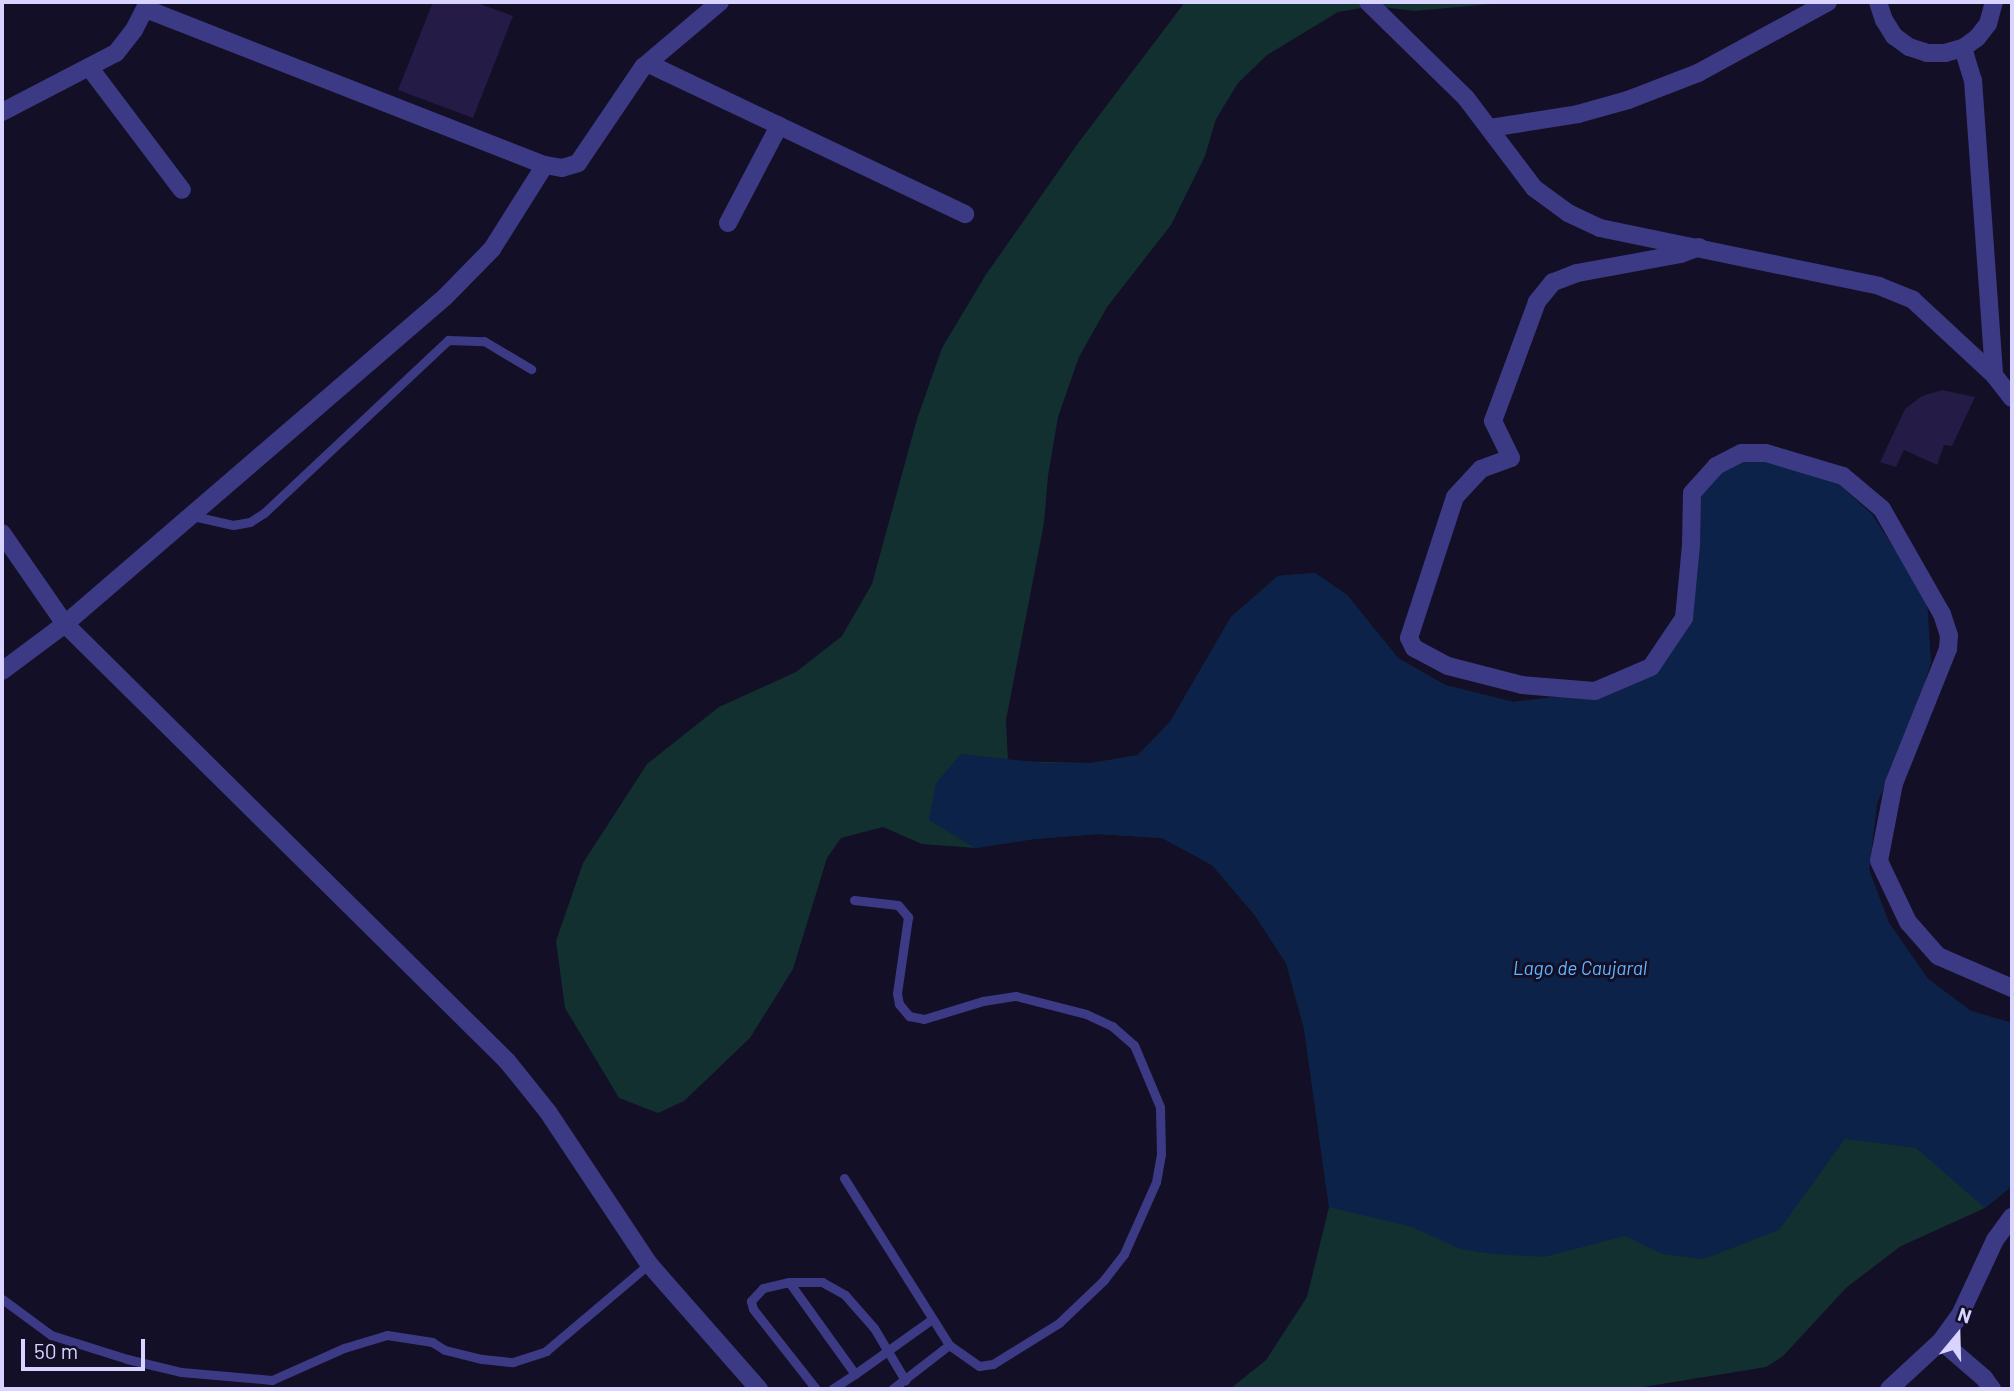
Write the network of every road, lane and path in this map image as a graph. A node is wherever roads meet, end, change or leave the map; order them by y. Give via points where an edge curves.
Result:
1 (720, 2) edge
2 (1368, 2) edge
3 (1828, 2) edge
4 (1878, 2) edge
5 (1994, 2) edge
6 (147, 5) edge
7 (1963, 48) junction
8 (649, 64) junction
9 (89, 67) junction
10 (2, 113) edge
11 (779, 126) junction
12 (1490, 128) junction
13 (545, 165) junction
14 (182, 190) dead end
15 (965, 214) dead end
16 (728, 223) dead end
17 (1699, 247) junction
18 (531, 369) dead end
19 (1994, 375) junction
20 (2012, 398) edge
21 (191, 516) junction
22 (2, 533) edge
23 (65, 624) junction
24 (2, 671) edge
25 (855, 900) dead end
26 (2012, 988) edge
27 (844, 1178) dead end
28 (2012, 1217) edge
29 (649, 1264) junction
30 (789, 1282) junction
31 (2, 1299) edge
32 (932, 1319) junction
33 (1941, 1341) junction
34 (949, 1345) junction
35 (887, 1350) junction
36 (855, 1374) junction
37 (905, 1380) junction
38 (759, 1389) edge
39 (817, 1389) edge
40 (832, 1389) edge
41 (892, 1389) edge
42 (1889, 1389) edge
43 (1992, 1389) edge

1 - 8 street
2 - 12 street via 1466,98
3 - 12 street via 1698,73 1628,100 1578,114
4 - 7 street via 1889,28 1909,47 1927,53
5 - 7 street via 1988,24
6 - 9 street via 116,53
6 - 13 street
7 - 19 street via 1973,80
8 - 11 street
8 - 13 street via 578,163 562,168
9 - 10 street
9 - 14 street
11 - 15 street
11 - 16 street
12 - 17 street via 1534,188 1568,213 1600,228
13 - 21 street via 492,249 445,297
17 - 19 street via 1879,286 1913,300
17 - 26 street via 1577,273 1553,282 1537,302 1493,421 1511,458 1481,469 1455,496 1409,638 1413,648 1448,666 1522,685 1595,691 1651,667 1684,618 1692,493 1716,466 1741,453 1766,453 1843,476 1882,509 1942,614 1949,635 1948,649 1894,783 1879,861 1908,922 1938,956
18 - 21 lane via 484,341 448,340 264,513 233,525
19 - 20 street
21 - 23 street
22 - 23 street
23 - 24 street
23 - 29 street via 507,1061 548,1112
25 - 34 lane via 898,905 908,917 897,993 909,1016 925,1019 1016,996 1086,1014 1112,1026 1134,1045 1160,1107 1161,1154 1156,1182 1124,1254 1104,1280 1059,1324 993,1364 979,1366
27 - 32 lane
28 - 33 street via 1995,1240 1960,1315
29 - 31 lane via 546,1351 513,1362 482,1359 432,1342 387,1335 272,1380 181,1372 92,1349 51,1335
29 - 38 street
30 - 35 lane via 822,1282 845,1295
30 - 36 lane
30 - 39 lane via 763,1288 751,1301 753,1309
32 - 34 lane
32 - 35 lane
33 - 42 street
33 - 43 street
34 - 37 lane
35 - 36 lane
35 - 37 lane
36 - 40 lane
37 - 41 lane

